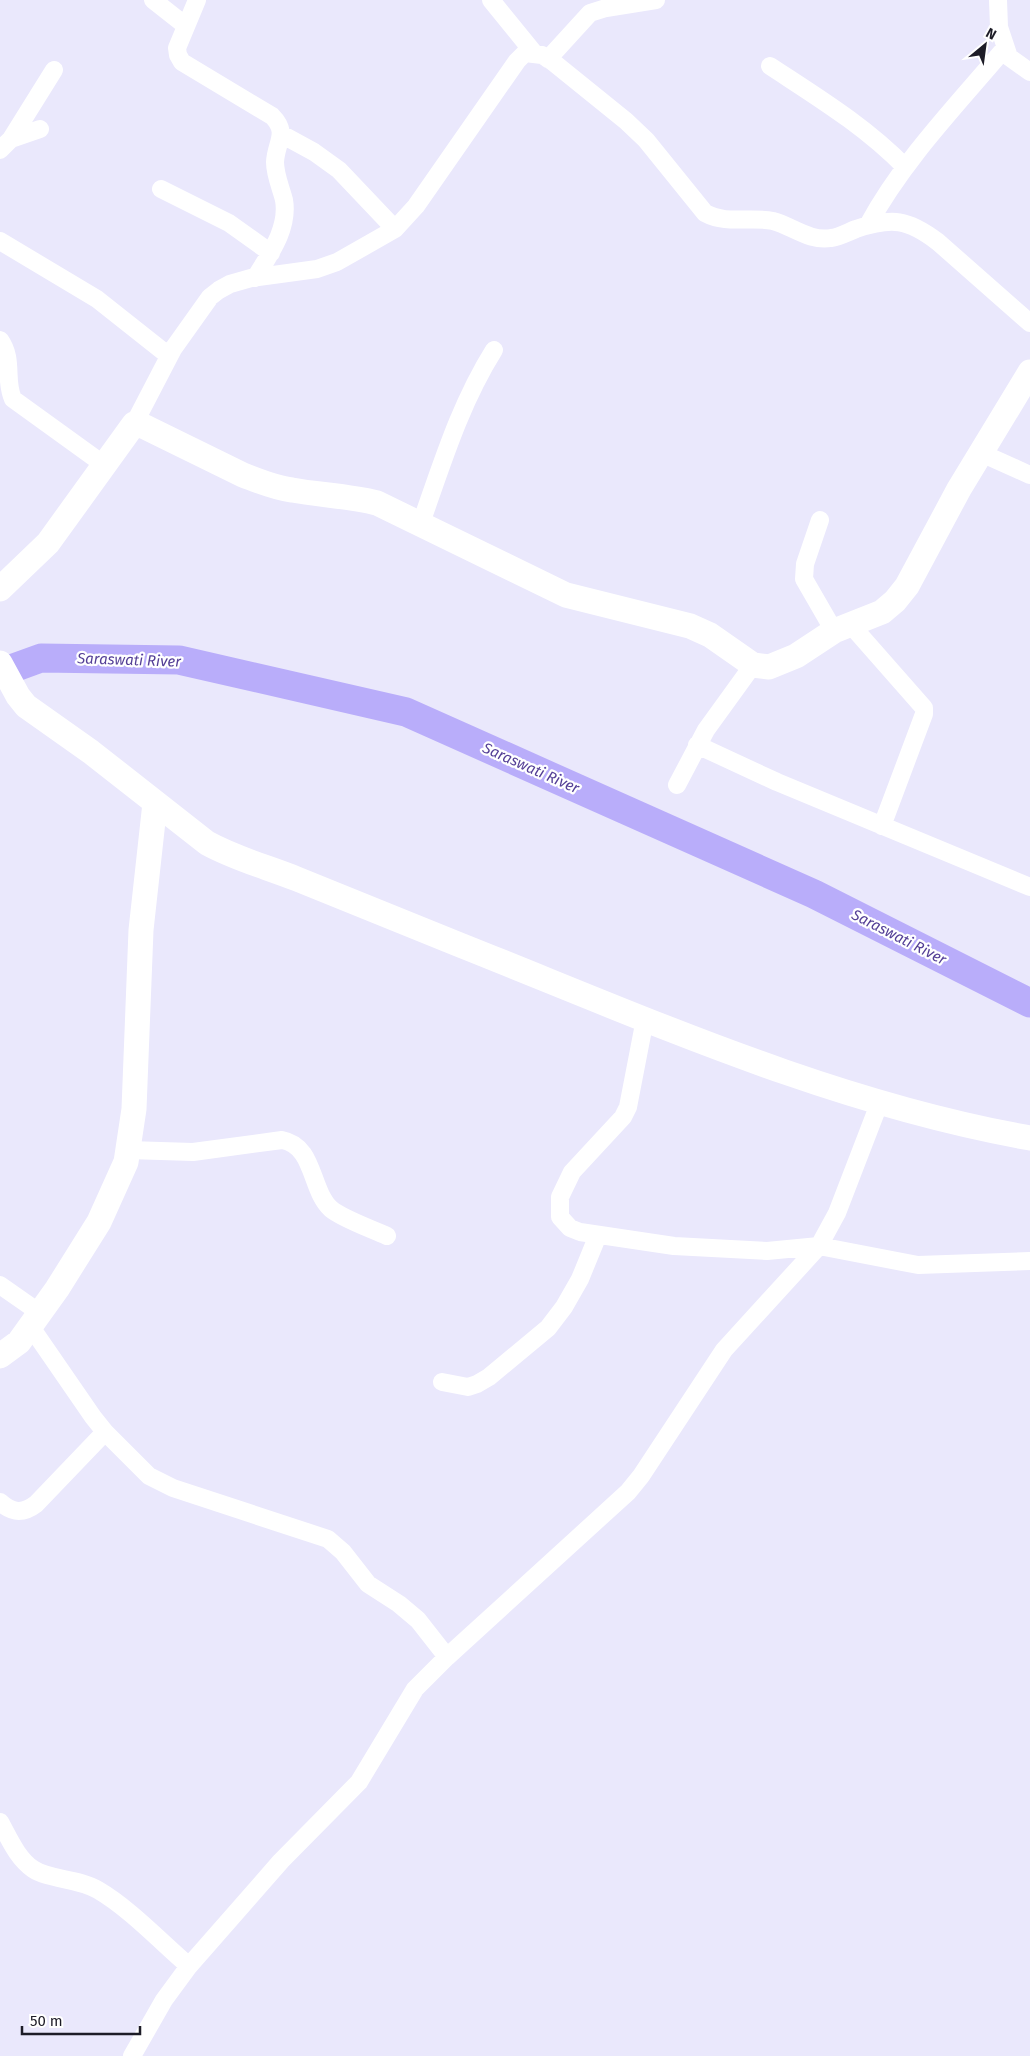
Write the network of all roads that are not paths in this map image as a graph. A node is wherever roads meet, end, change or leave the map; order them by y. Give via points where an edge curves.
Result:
1 (153, 0) edge
2 (197, 0) edge
3 (491, 0) edge
4 (656, 0) edge
5 (998, 0) edge
6 (186, 26) junction
7 (1005, 48) junction
8 (541, 56) junction
9 (770, 66) dead end
10 (54, 70) dead end
11 (1030, 72) edge
12 (40, 130) dead end
13 (282, 134) junction
14 (5, 145) edge
15 (905, 166) junction
16 (161, 189) dead end
17 (868, 225) junction
18 (395, 228) junction
19 (0, 241) edge
20 (271, 253) junction
21 (255, 278) junction
22 (1030, 323) edge
23 (0, 340) edge
24 (494, 350) dead end
25 (169, 356) junction
26 (1030, 372) edge
27 (134, 424) junction
28 (981, 453) junction
29 (103, 464) junction
30 (1030, 475) edge
31 (820, 520) dead end
32 (421, 523) junction
33 (0, 589) edge
34 (842, 628) junction
35 (753, 665) junction
36 (4, 670) edge
37 (698, 745) junction
38 (677, 785) dead end
39 (155, 802) junction
40 (882, 826) junction
41 (1030, 887) edge
42 (645, 1019) junction
43 (878, 1104) junction
44 (1030, 1138) edge
45 (128, 1150) junction
46 (598, 1235) junction
47 (387, 1236) dead end
48 (819, 1246) junction
49 (1030, 1261) edge
50 (0, 1285) edge
51 (36, 1320) junction
52 (0, 1356) edge
53 (442, 1382) dead end
54 (105, 1432) junction
55 (0, 1502) edge
56 (447, 1657) junction
57 (0, 1822) edge
58 (189, 1966) junction
59 (132, 2056) edge

1 - 6 street
2 - 6 street
3 - 8 street
4 - 8 street via 590,13
5 - 7 street via 999,27
6 - 13 street via 177,48 182,62 272,116 281,127
7 - 11 street via 1014,61
7 - 15 street
8 - 17 street via 646,140 705,213 723,220 771,221 818,238 831,238
8 - 18 street via 525,53 517,61 416,206
9 - 15 street via 862,128
10 - 14 street
12 - 14 street
13 - 18 street via 339,170
13 - 20 street via 275,167 284,216
15 - 17 street
16 - 20 street via 229,223
17 - 22 street via 887,221 922,230
18 - 21 street via 337,262 317,269
19 - 25 street via 97,299
20 - 21 street
21 - 25 street via 230,284 210,297
23 - 29 street via 8,354 13,398
24 - 32 street via 459,418
25 - 27 street
26 - 28 street
27 - 29 street
27 - 32 street via 259,481 290,490 366,500
28 - 30 street
28 - 34 street via 907,586 882,612
29 - 33 street via 48,542
31 - 34 street via 805,564 804,579
32 - 35 street via 566,595 702,630
34 - 35 street via 796,656 769,667
34 - 40 street via 924,708
35 - 37 street
36 - 39 street via 18,696 38,716
37 - 38 street
37 - 40 street via 750,771
39 - 42 street via 222,852 295,878
39 - 45 street via 141,930 134,1109
40 - 41 street
42 - 43 street via 802,1079
42 - 46 street via 630,1098 623,1117 572,1172 560,1197 560,1217 564,1223 580,1232
43 - 44 street
43 - 48 street via 837,1213
45 - 47 street via 194,1152 288,1141 299,1147 330,1208
45 - 51 street via 117,1184 98,1222
46 - 48 street via 674,1246 767,1251
46 - 53 street via 580,1279 548,1328 478,1384 468,1387
48 - 49 street via 918,1265
48 - 56 street via 724,1350 628,1492
50 - 51 street
51 - 52 street via 18,1342
51 - 54 street via 75,1392
54 - 55 street via 27,1511 14,1511
54 - 56 street via 149,1476 161,1483 328,1540 368,1584 418,1620
56 - 58 street via 415,1689 359,1782 281,1861
57 - 58 street via 19,1855 34,1870 98,1890
58 - 59 street via 164,2000

